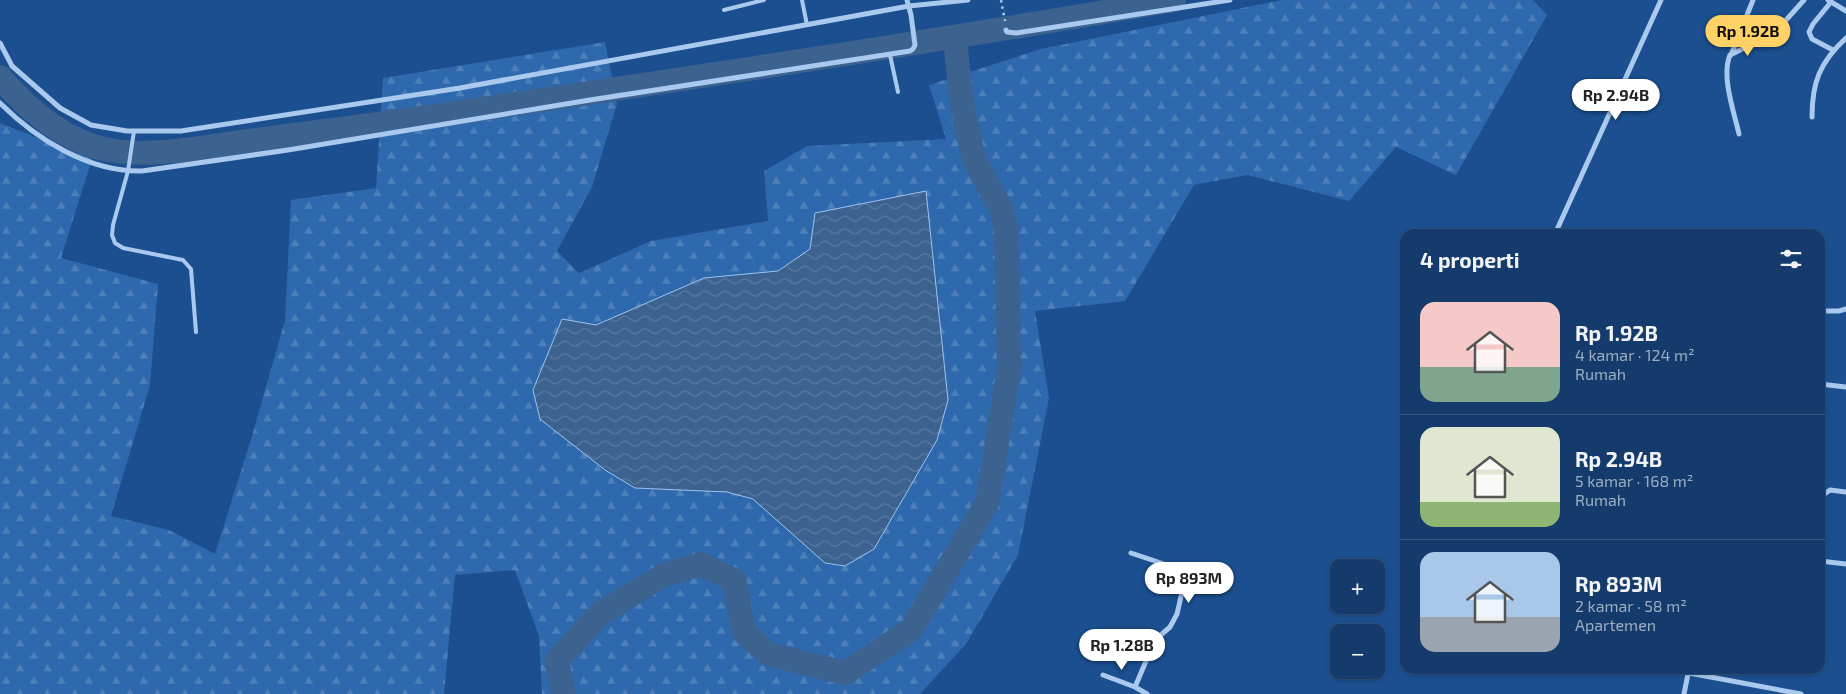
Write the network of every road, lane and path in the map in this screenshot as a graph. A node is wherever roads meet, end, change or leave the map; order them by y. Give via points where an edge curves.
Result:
1 (764, 0) edge
2 (802, 0) edge
3 (968, 0) edge
4 (1001, 0) edge
5 (1230, 0) edge
6 (1661, 0) edge
7 (1753, 0) edge
8 (1804, 0) edge
9 (1830, 1) edge
10 (908, 3) edge
11 (724, 10) dead end
12 (1002, 10) dead end
13 (1846, 11) edge
14 (807, 25) junction
15 (1006, 30) dead end
16 (1846, 38) edge
17 (0, 43) edge
18 (1833, 50) junction
19 (890, 55) junction
20 (1730, 55) junction
21 (898, 92) dead end
22 (0, 103) edge
23 (1812, 117) dead end
24 (134, 131) junction
25 (1740, 134) dead end
26 (128, 171) junction
27 (1557, 229) edge
28 (1846, 309) edge
29 (1825, 311) edge
30 (196, 332) dead end
31 (1825, 385) edge
32 (1846, 387) edge
33 (1846, 492) edge
34 (1825, 494) edge
35 (1131, 553) dead end
36 (1825, 562) edge
37 (1846, 564) edge
38 (1688, 674) edge
39 (1704, 674) edge
40 (1102, 675) dead end
41 (1135, 687) junction
42 (1147, 694) edge
43 (1684, 694) edge
44 (1801, 694) edge

1 - 11 lane
2 - 14 lane
3 - 10 street
4 - 12 path
5 - 15 street via 1012,34
6 - 27 street
7 - 20 street
8 - 20 street via 1778,29
9 - 13 street
9 - 18 street via 1809,32 1812,38
10 - 14 street
10 - 19 street via 915,45 910,51
14 - 24 street via 460,88 181,131
16 - 18 street
17 - 24 street via 12,66 60,108 91,125
18 - 23 street via 1816,79
19 - 21 lane
19 - 26 street via 288,150
20 - 25 street via 1727,73
22 - 26 street via 20,122 75,156 108,168
24 - 26 lane
26 - 30 lane via 112,235 115,243 123,248 183,260 188,264
28 - 29 street
31 - 32 street
33 - 34 street via 1830,490
35 - 41 street via 1176,568 1183,579 1174,621 1155,640
36 - 37 street
38 - 43 street
39 - 44 street
40 - 41 street
41 - 42 street

